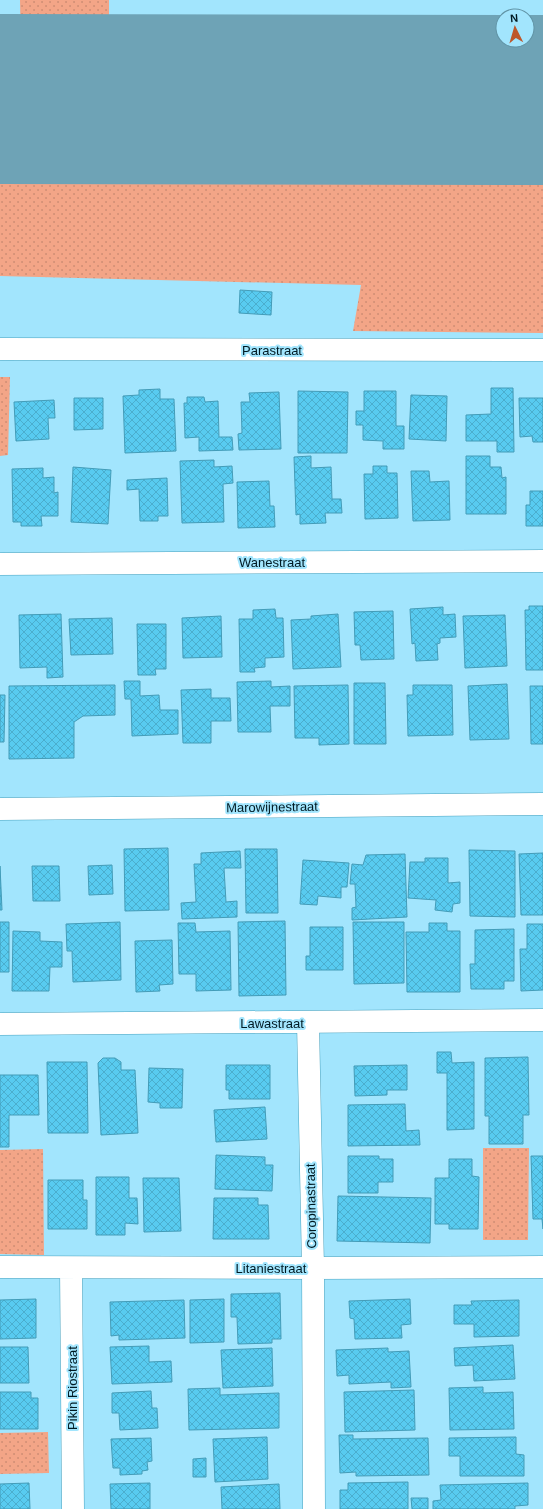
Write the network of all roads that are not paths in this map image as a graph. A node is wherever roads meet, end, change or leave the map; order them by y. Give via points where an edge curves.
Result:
1 (0, 350) edge
2 (543, 350) edge
3 (543, 561) edge
4 (0, 564) edge
5 (543, 804) edge
6 (0, 809) edge
7 (543, 1020) edge
8 (308, 1023) junction
9 (0, 1024) edge
10 (0, 1267) edge
11 (543, 1267) edge
12 (71, 1268) junction
13 (313, 1268) junction
14 (73, 1509) edge
15 (314, 1509) edge

1 - 2 street, Parastraat
3 - 4 street, Wanestraat
5 - 6 street, Marowijnestraat
7 - 8 street, Lawastraat
8 - 9 street, Lawastraat
8 - 13 street, Coropinastraat
10 - 12 street, Litaniestraat
11 - 13 street, Litaniestraat
12 - 13 street, Litaniestraat
12 - 14 street, Pikin Riostraat
13 - 15 street, Coropinastraat

